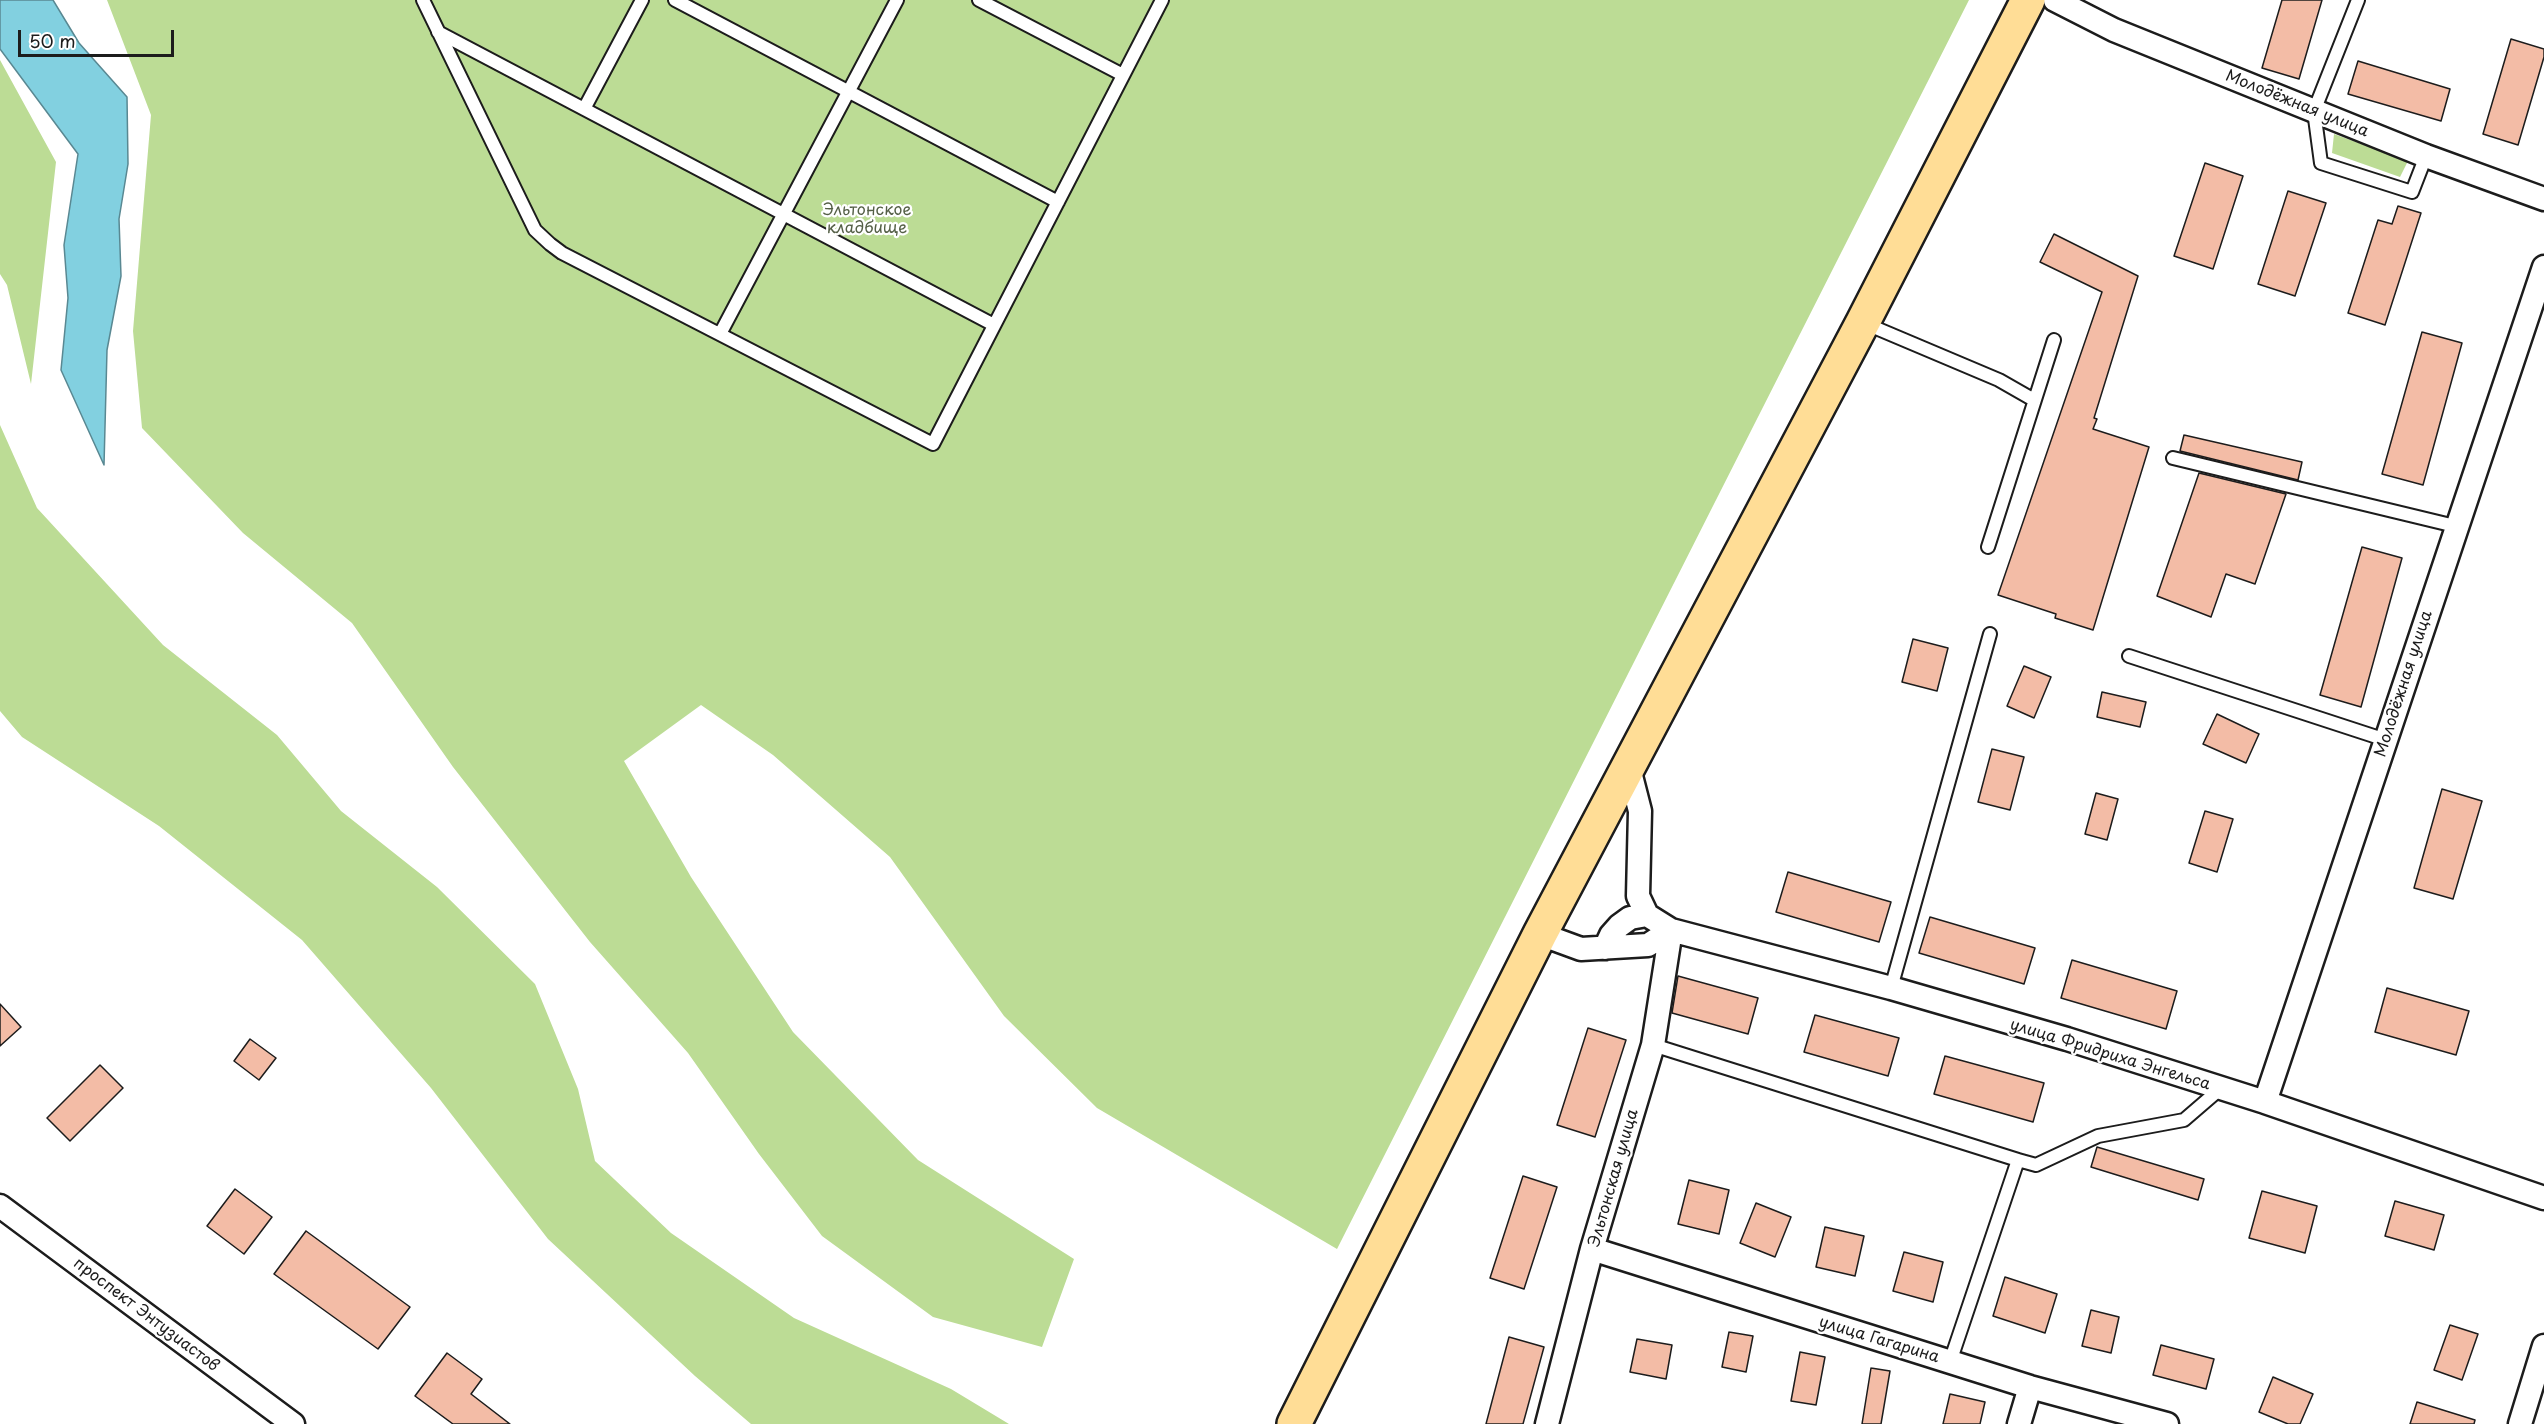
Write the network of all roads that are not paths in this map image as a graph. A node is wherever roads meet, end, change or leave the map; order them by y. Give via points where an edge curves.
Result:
1 (423, 0) edge
2 (642, 0) edge
3 (675, 0) edge
4 (897, 0) edge
5 (979, 0) edge
6 (1162, 0) edge
7 (2028, 0) edge
8 (2055, 0) edge
9 (2358, 0) edge
10 (438, 32) junction
11 (1123, 75) junction
12 (849, 92) junction
13 (584, 109) junction
14 (2314, 111) junction
15 (2426, 156) junction
16 (2544, 199) edge
17 (1058, 202) junction
18 (784, 215) junction
19 (2544, 267) edge
20 (1863, 322) junction
21 (994, 325) junction
22 (720, 334) junction
23 (2054, 340) dead end
24 (2034, 400) junction
25 (2173, 458) dead end
26 (2456, 526) junction
27 (1988, 547) dead end
28 (1990, 634) dead end
29 (2129, 656) dead end
30 (2386, 740) junction
31 (1629, 768) junction
32 (1647, 915) junction
33 (1671, 930) junction
34 (1540, 934) junction
35 (1605, 948) junction
36 (1891, 988) junction
37 (1653, 1045) junction
38 (2220, 1089) junction
39 (2265, 1102) junction
40 (2018, 1160) junction
41 (2544, 1198) edge
42 (0, 1206) edge
43 (1592, 1250) junction
44 (2544, 1346) edge
45 (1950, 1362) junction
46 (2030, 1387) junction
47 (293, 1424) edge
48 (1294, 1424) edge
49 (1547, 1424) edge
50 (2019, 1424) edge
51 (2167, 1424) edge
52 (2520, 1424) edge

1 - 10 lane
2 - 13 lane
3 - 12 lane
4 - 12 lane
5 - 11 lane
6 - 11 lane
7 - 20 main road
8 - 14 street, Молодёжная улица via 2114,30
9 - 14 lane
10 - 13 lane
10 - 22 lane via 535,230 562,253
11 - 17 lane
12 - 17 lane
12 - 18 lane
13 - 18 lane
14 - 15 street, Молодёжная улица
14 - 15 lane via 2321,163 2412,192
15 - 16 street, Молодёжная улица
17 - 21 lane
18 - 21 lane
18 - 22 lane
19 - 26 street, Молодёжная улица
20 - 24 lane via 1968,366
20 - 31 main road
21 - 22 lane via 933,444
23 - 24 lane
24 - 27 lane
25 - 26 lane
26 - 30 street, Молодёжная улица
28 - 36 lane
29 - 30 lane
30 - 39 street, Молодёжная улица
31 - 32 street via 1640,811 1638,896
31 - 34 main road
32 - 33 street, улица Фридриха Энгельса
32 - 35 street via 1630,918 1619,926
33 - 35 street via 1648,945
33 - 36 street, улица Фридриха Энгельса
33 - 37 street, Эльтонская улица
34 - 35 street via 1581,949
34 - 48 main road
36 - 38 street, улица Фридриха Энгельса
37 - 40 lane
37 - 43 street, Эльтонская улица
38 - 39 street, улица Фридриха Энгельса
38 - 40 lane via 2184,1120 2098,1136 2036,1165
39 - 41 street, улица Фридриха Энгельса
40 - 45 lane
42 - 47 street, проспект Энтузиастов
43 - 45 street, улица Гагарина
43 - 49 street, Эльтонская улица
44 - 52 street
45 - 46 street, улица Гагарина
46 - 50 street
46 - 51 street, улица Гагарина

